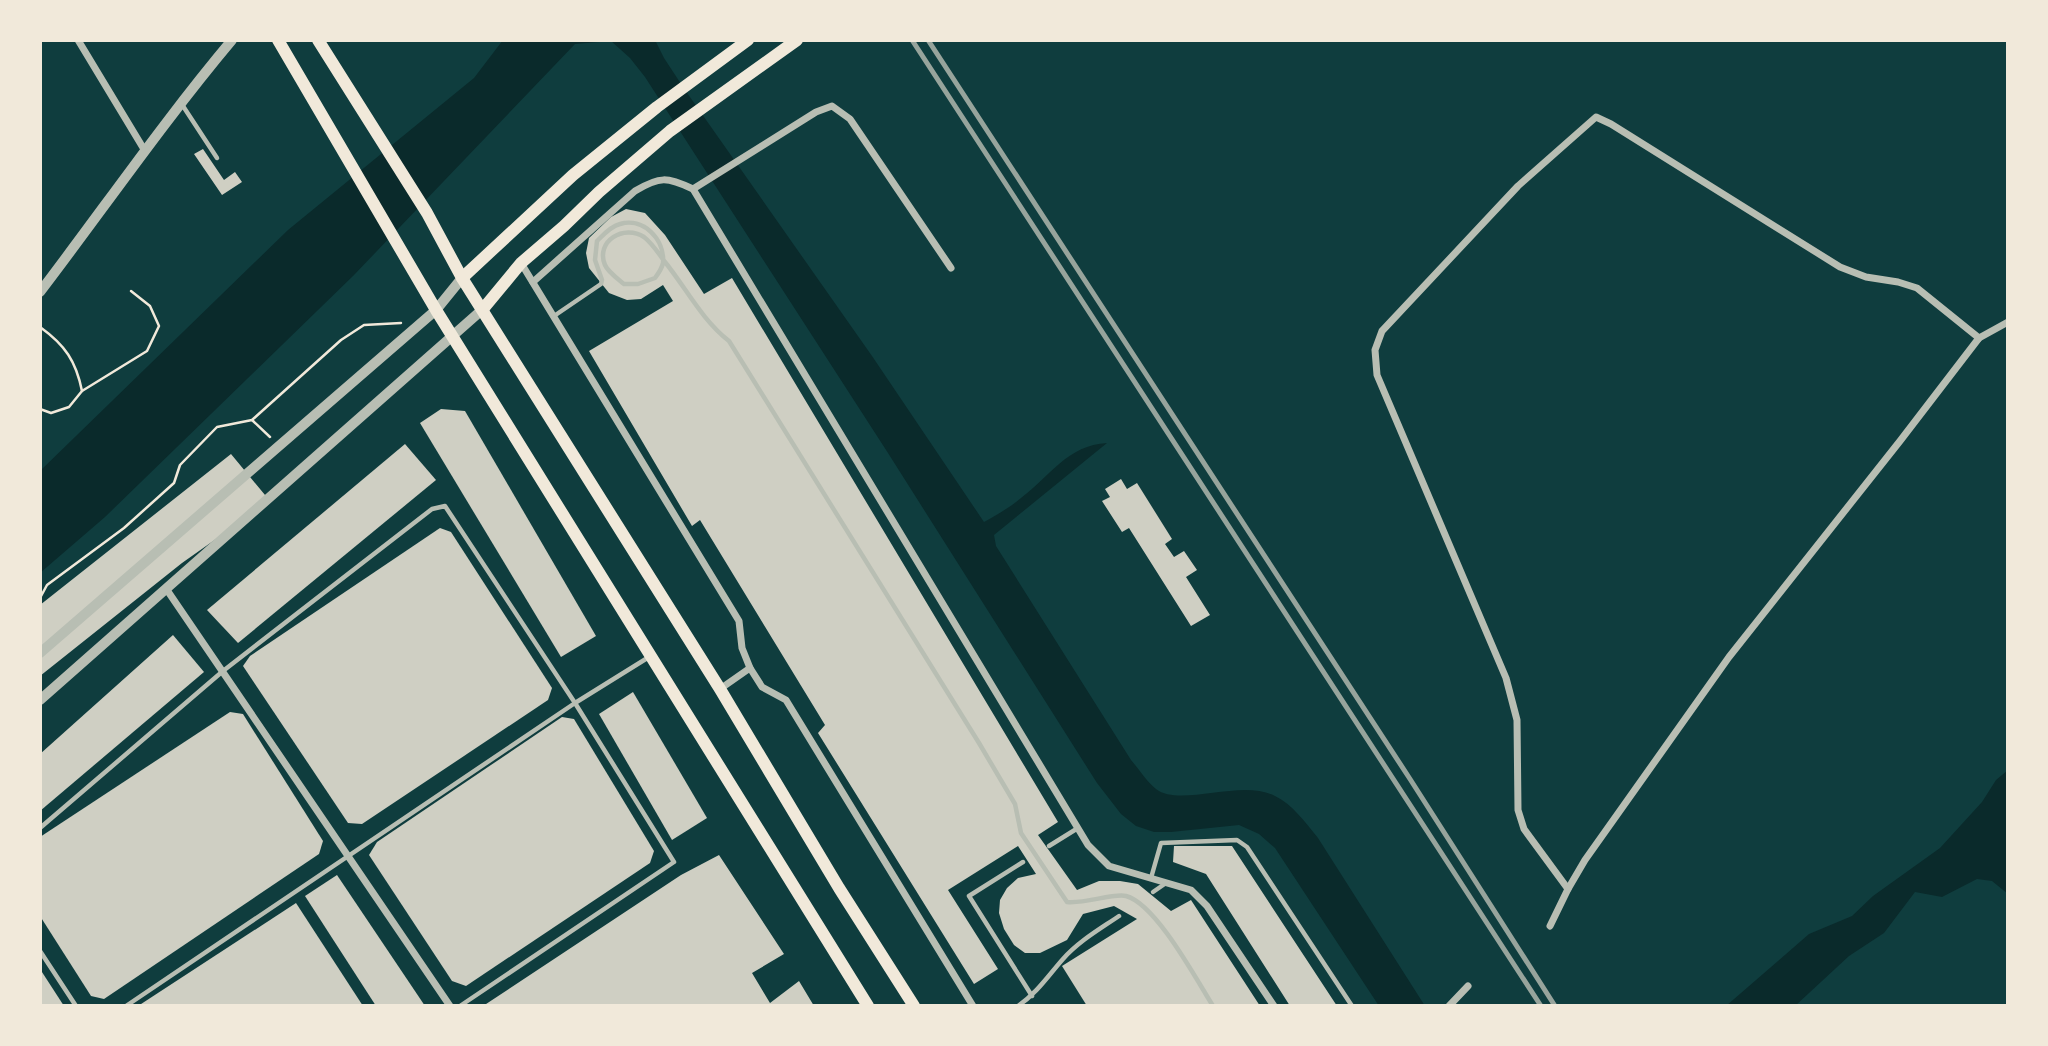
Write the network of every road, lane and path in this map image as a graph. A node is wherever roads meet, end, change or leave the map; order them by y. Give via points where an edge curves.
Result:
1 (78, 40) edge
2 (232, 40) edge
3 (278, 40) edge
4 (318, 40) edge
5 (748, 40) edge
6 (797, 40) edge
7 (180, 102) junction
8 (146, 152) junction
9 (217, 158) dead end
10 (693, 189) junction
11 (521, 263) junction
12 (951, 268) dead end
13 (462, 278) junction
14 (533, 282) junction
15 (131, 291) dead end
16 (40, 292) edge
17 (483, 309) junction
18 (436, 310) junction
19 (554, 316) junction
20 (2008, 322) edge
21 (409, 323) dead end
22 (40, 327) edge
23 (453, 337) junction
24 (1979, 338) junction
25 (82, 391) junction
26 (40, 409) edge
27 (252, 420) junction
28 (279, 445) junction
29 (167, 590) junction
30 (40, 598) edge
31 (40, 653) edge
32 (651, 656) junction
33 (750, 668) junction
34 (223, 671) junction
35 (720, 690) junction
36 (40, 700) edge
37 (575, 703) junction
38 (40, 828) edge
39 (1078, 828) junction
40 (1049, 846) dead end
41 (348, 856) junction
42 (1023, 862) dead end
43 (1151, 878) junction
44 (1166, 883) junction
45 (1568, 889) junction
46 (1153, 892) dead end
47 (1119, 916) dead end
48 (1550, 926) dead end
49 (40, 951) edge
50 (1468, 986) dead end
51 (1032, 996) junction
52 (76, 1006) edge
53 (125, 1006) edge
54 (450, 1006) edge
55 (460, 1006) edge
56 (868, 1006) edge
57 (914, 1006) edge
58 (973, 1006) edge
59 (1018, 1006) edge
60 (1213, 1006) edge
61 (1274, 1006) edge
62 (1352, 1006) edge
63 (1449, 1006) edge

1 - 8 street
2 - 7 street
3 - 18 main road
4 - 13 main road
5 - 13 main road via 573,175
6 - 11 main road via 670,131
7 - 8 street
7 - 9 lane
8 - 16 street
10 - 12 street via 832,106 850,119
10 - 14 street via 671,179 653,180
10 - 39 street
11 - 14 street
11 - 17 main road
13 - 17 main road
13 - 18 street
14 - 19 street
15 - 25 path via 150,306 159,326 147,351
17 - 23 street
17 - 35 main road
18 - 23 main road
18 - 28 street
19 - 33 street via 739,621
19 - 60 lane via 601,284 595,260 597,241 606,232 632,222 656,236 662,249 663,265 655,278 624,284 606,266 604,252 620,232 634,232 647,239 653,247 672,271 714,329 729,341 1016,804 1021,833 1067,902 1124,895 1141,904 1159,923
20 - 24 street
21 - 27 path via 364,325
22 - 25 path via 60,342 78,371
23 - 29 street
23 - 32 main road
24 - 45 street via 1729,657
24 - 45 street via 1917,288 1840,267 1596,117 1518,186 1382,331 1375,350 1377,375 1506,678 1517,720 1518,810 1524,829
25 - 26 path via 69,407 51,413
27 - 28 path
27 - 30 path via 217,427 180,465 174,483 124,528 47,585
28 - 31 street
29 - 34 street
29 - 36 street
32 - 37 lane
32 - 56 main road
33 - 35 street
33 - 58 street via 762,687 786,700
34 - 37 lane via 432,509 445,506
34 - 38 lane
34 - 41 street
35 - 57 main road
37 - 41 lane
37 - 55 lane via 674,862
39 - 40 lane
39 - 43 street via 1109,866
41 - 53 lane
41 - 54 street
42 - 51 lane via 969,896
43 - 44 street
43 - 62 lane via 1161,843 1237,840 1247,847
44 - 46 lane
44 - 61 street via 1191,890 1207,905
45 - 48 street
47 - 51 lane via 1064,958
49 - 52 lane
50 - 63 street
51 - 59 lane

